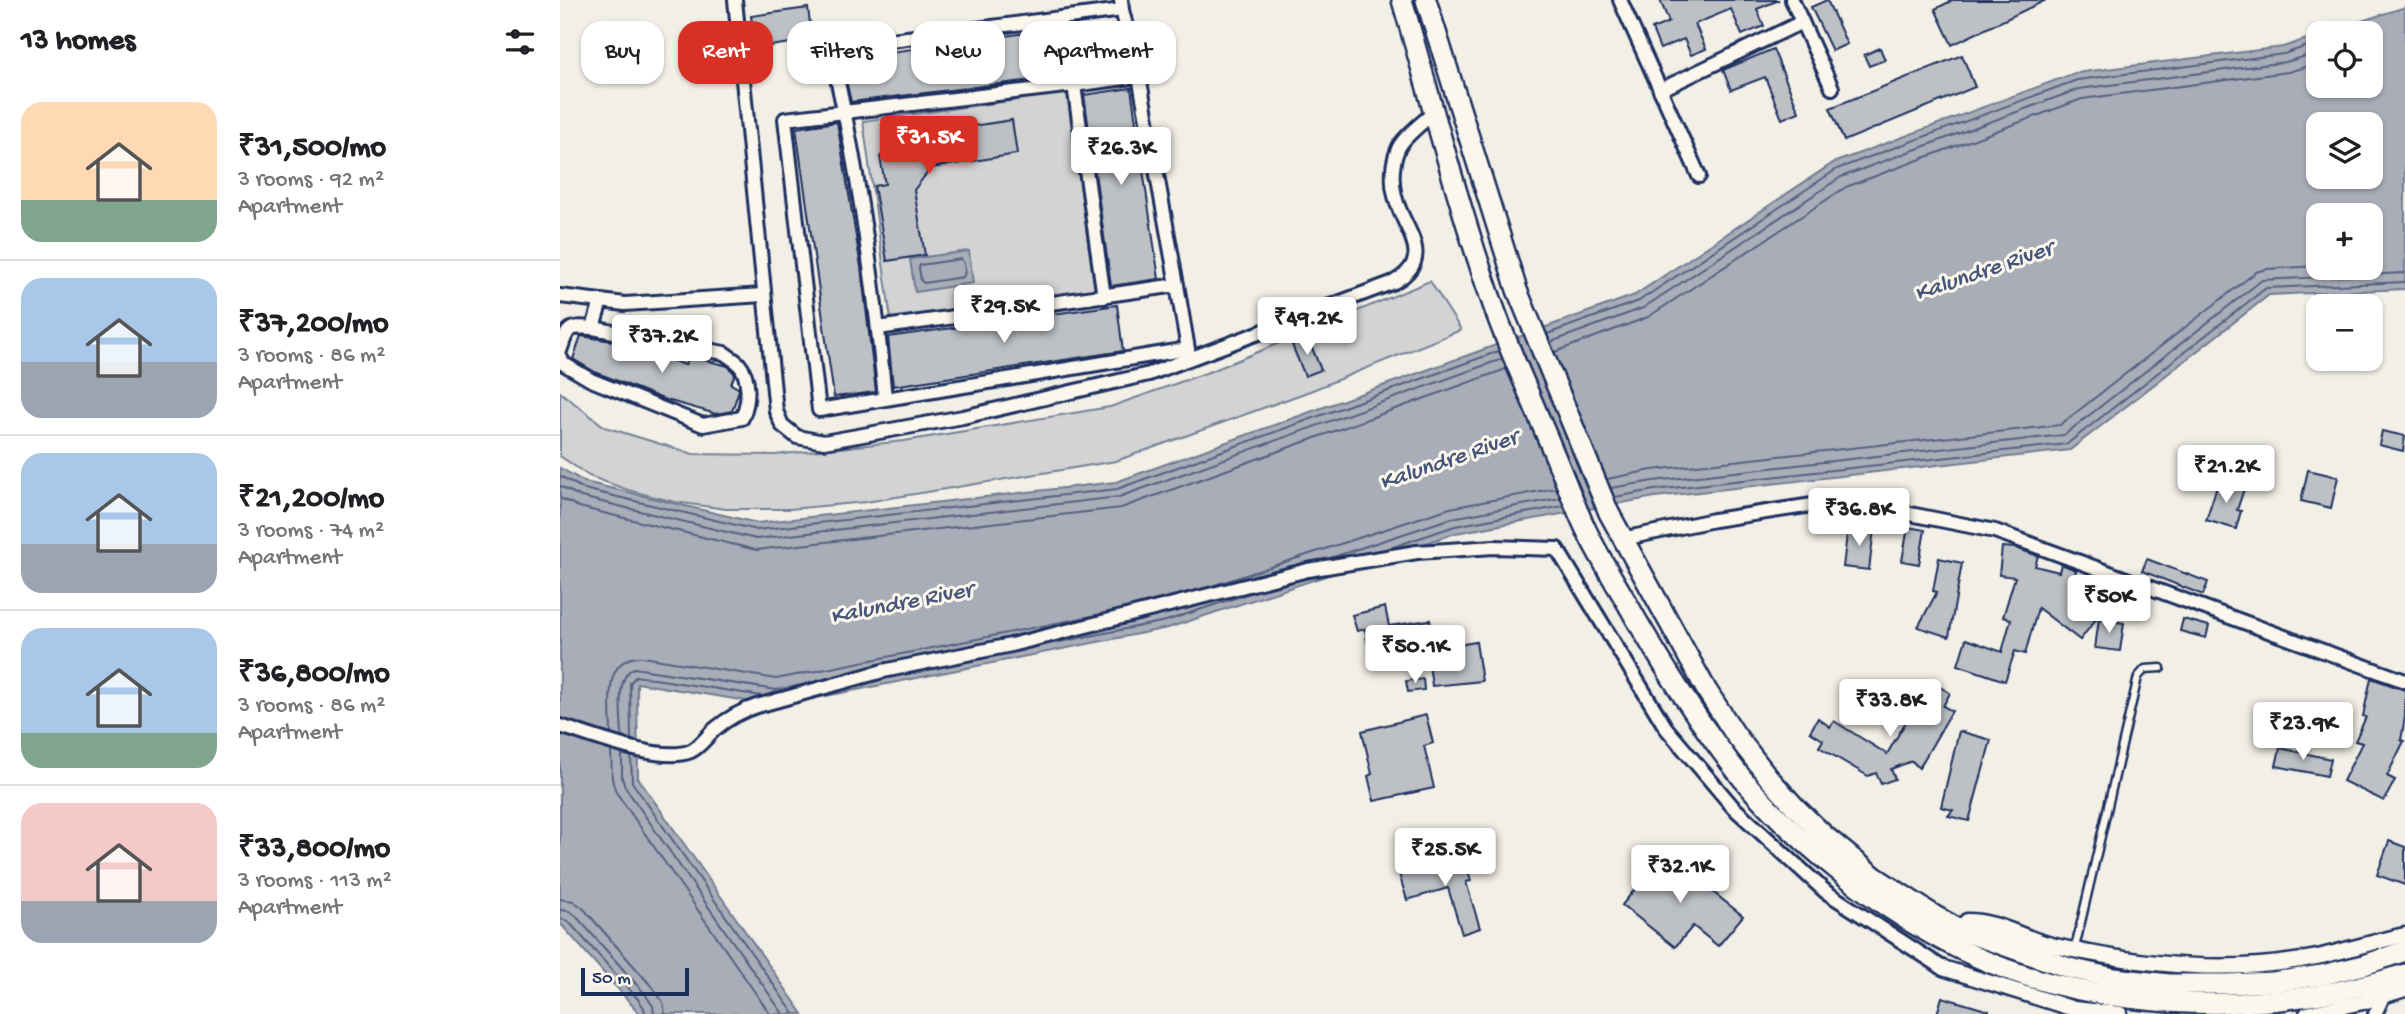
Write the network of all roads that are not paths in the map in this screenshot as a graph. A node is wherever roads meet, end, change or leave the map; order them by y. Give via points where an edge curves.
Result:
1 (734, 0) edge
2 (1402, 0) edge
3 (1426, 0) edge
4 (1620, 0) edge
5 (1792, 0) edge
6 (1122, 5) edge
7 (1802, 22) junction
8 (1081, 84) edge
9 (1140, 84) edge
10 (1074, 85) junction
11 (1832, 88) dead end
12 (1660, 90) junction
13 (1434, 112) junction
14 (846, 113) junction
15 (1699, 176) dead end
16 (1177, 285) junction
17 (763, 295) junction
18 (560, 296) edge
19 (1104, 297) junction
20 (601, 301) junction
21 (593, 328) junction
22 (878, 328) junction
23 (560, 351) edge
24 (560, 357) edge
25 (886, 398) junction
26 (1622, 539) junction
27 (2161, 668) dead end
28 (2405, 681) edge
29 (560, 726) edge
30 (1960, 930) junction
31 (2405, 935) edge
32 (2074, 950) junction
33 (2405, 951) edge
34 (1942, 968) joint
35 (2405, 974) edge
36 (2405, 989) edge
37 (2383, 997) junction
38 (2080, 1012) edge
39 (2120, 1014) edge
40 (2308, 1014) edge
41 (2375, 1014) edge

1 - 17 street
2 - 13 highway
3 - 26 highway via 1517,290
4 - 12 street
5 - 7 street
6 - 14 street via 830,48
7 - 11 street
7 - 12 street
8 - 10 street
9 - 16 street
10 - 14 street
10 - 19 street
12 - 15 street
13 - 17 street via 1400,145 1395,159 1395,197 1416,244 1406,275 1150,374 963,417 824,442 797,437 782,425 776,411
13 - 35 highway via 1492,301 1583,524 1664,666 1715,743 1780,819 1869,895 1914,925 1952,947 2017,974 2066,988 2182,1003 2276,1001 2328,994
14 - 22 street
14 - 25 street via 785,120 819,410
16 - 19 street
16 - 25 street via 1188,349
17 - 20 street via 625,304
18 - 20 street
19 - 22 street
20 - 21 street
21 - 23 street via 574,326 567,331
21 - 24 street via 724,354 738,363 746,379 748,404 741,418 704,425 591,380 564,365
22 - 25 street
26 - 28 street via 1832,502 1885,509 1995,531
26 - 30 highway via 1707,691 1769,778 1825,836 1875,877
27 - 32 lane via 2145,669 2138,677
29 - 34 street via 659,755 692,751 737,713 757,706 883,671 1011,645 1308,570 1417,552 1556,549 1666,728 1733,807 1826,892
30 - 32 street via 1967,921 1984,921
30 - 33 highway via 2069,968 2169,984 2240,984 2310,977
31 - 32 street via 2321,956 2216,967 2181,967
34 - 38 street
36 - 37 street
37 - 40 street
37 - 41 street
38 - 39 street

